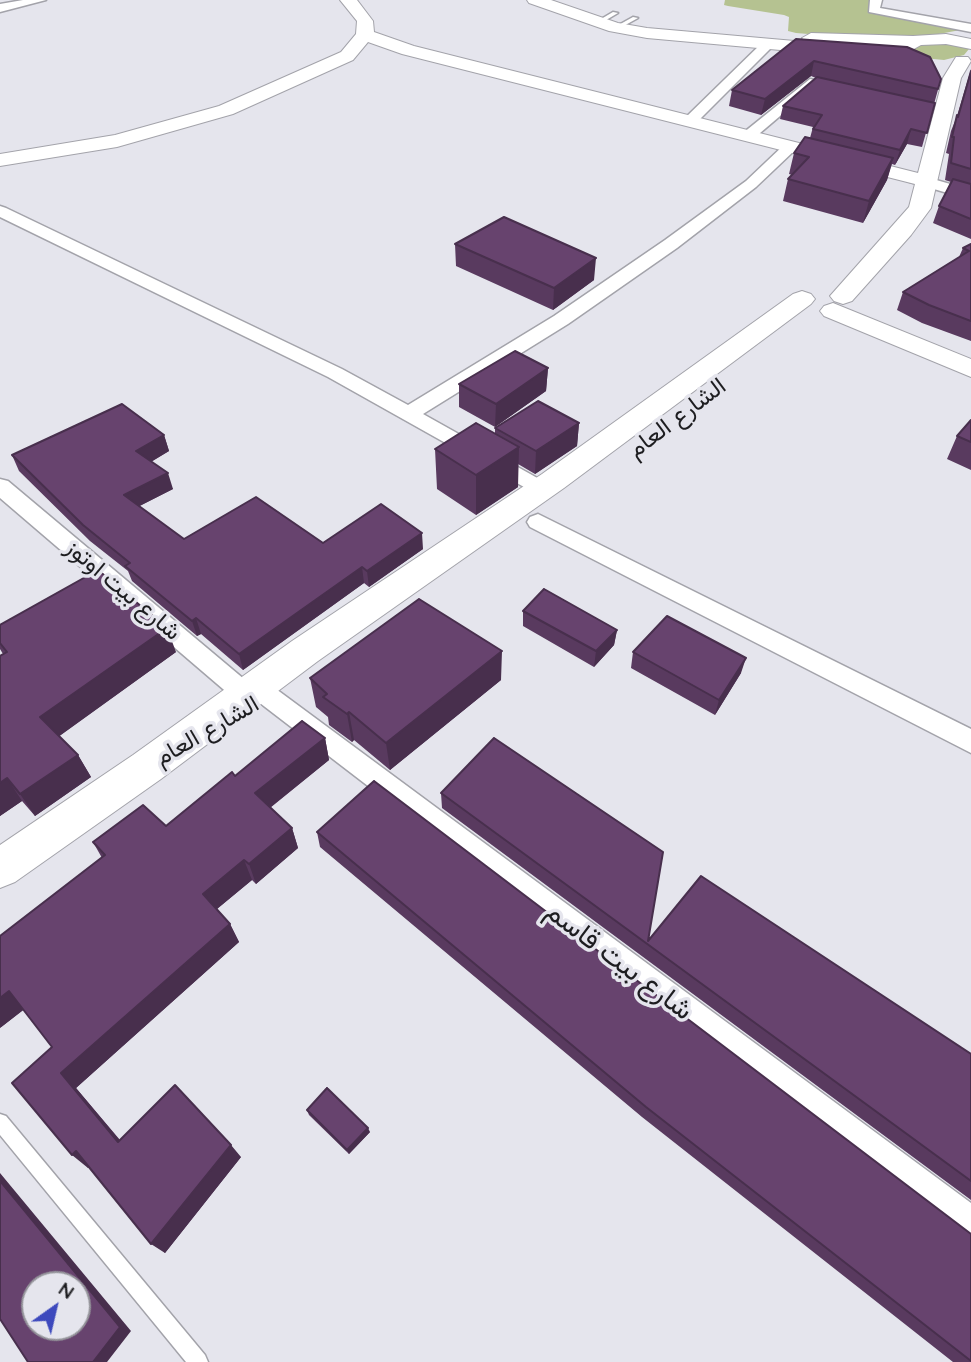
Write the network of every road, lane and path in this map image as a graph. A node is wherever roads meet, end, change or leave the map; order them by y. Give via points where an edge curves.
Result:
1 (40, 0) edge
2 (348, 0) edge
3 (535, 0) edge
4 (577, 0) edge
5 (876, 0) edge
6 (0, 8) edge
7 (617, 20) junction
8 (971, 30) edge
9 (365, 35) junction
10 (946, 39) junction
11 (768, 44) junction
12 (909, 48) junction
13 (408, 50) junction
14 (968, 54) edge
15 (347, 56) junction
16 (933, 65) junction
17 (863, 95) edge
18 (690, 121) junction
19 (748, 136) junction
20 (790, 147) junction
21 (0, 160) edge
22 (919, 180) junction
23 (971, 195) edge
24 (0, 211) edge
25 (830, 298) junction
26 (971, 354) edge
27 (971, 369) edge
28 (408, 414) junction
29 (0, 486) edge
30 (540, 489) junction
31 (538, 522) junction
32 (257, 695) junction
33 (971, 742) edge
34 (0, 869) edge
35 (0, 1122) edge
36 (971, 1226) edge
37 (198, 1362) edge

1 - 6 street
2 - 9 main road via 365,22
3 - 7 main road via 599,22
4 - 7 main road
5 - 8 street via 873,10
7 - 11 main road via 648,33
7 - 12 main road via 635,18
8 - 10 main road
9 - 13 main road
9 - 15 main road
10 - 12 main road
10 - 14 main road
11 - 12 main road
11 - 18 street
12 - 16 main road
13 - 15 main road
13 - 18 main road
14 - 16 main road
14 - 22 main road via 952,78
15 - 21 main road via 226,110 117,141
16 - 22 main road via 939,76
17 - 19 street via 810,83
18 - 19 main road
19 - 20 main road
20 - 22 main road
20 - 28 street via 751,184 671,244 561,320
22 - 23 street
22 - 25 main road via 920,208 903,230
24 - 28 street via 335,373
25 - 26 main road
25 - 27 main road
25 - 30 main road, الشارع العام
25 - 31 main road, الشارع العام
28 - 30 street
29 - 32 street, شارع بيت اوتوز
30 - 32 main road, الشارع العام
31 - 32 main road, الشارع العام via 335,656
31 - 33 street
32 - 34 main road, الشارع العام
32 - 36 street, شارع بيت قاسم
35 - 37 lane

